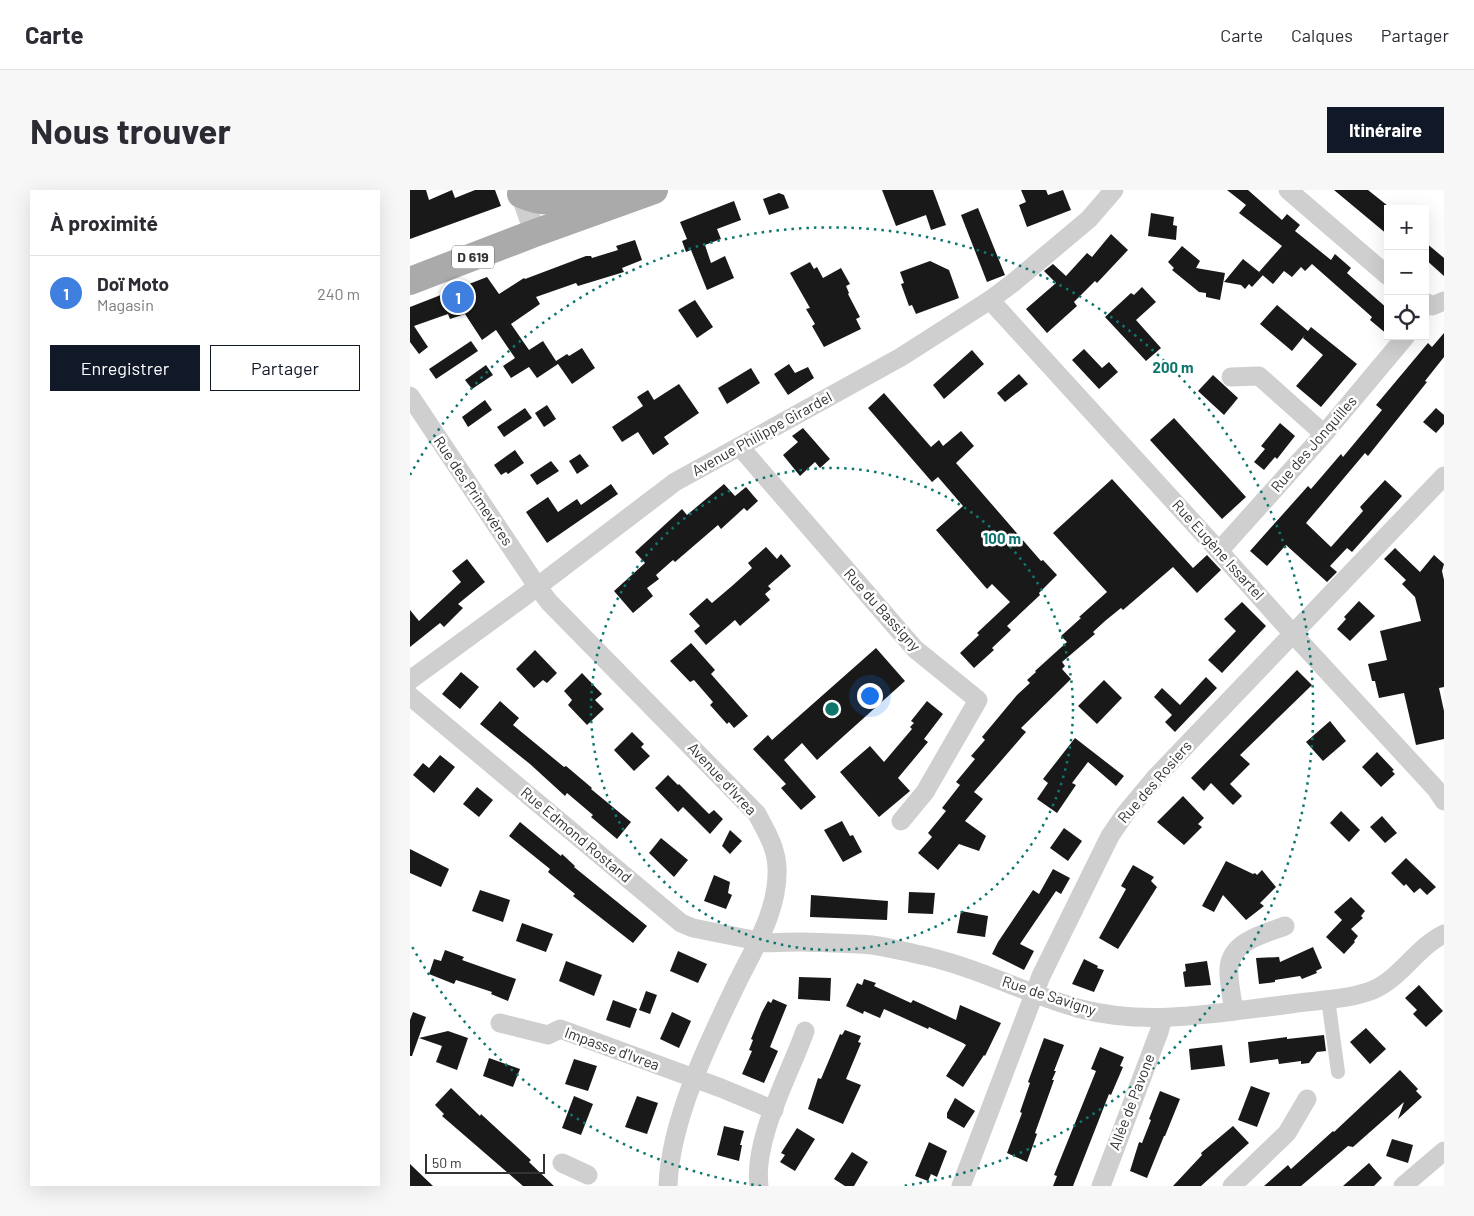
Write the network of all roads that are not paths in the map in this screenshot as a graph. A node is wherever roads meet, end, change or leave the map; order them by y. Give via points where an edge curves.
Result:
1 (1114, 190) edge
2 (1288, 190) edge
3 (521, 192) edge
4 (649, 192) edge
5 (535, 233) junction
6 (1384, 273) edge
7 (410, 281) edge
8 (990, 300) junction
9 (1403, 340) edge
10 (1231, 377) dead end
11 (410, 396) edge
12 (1324, 434) junction
13 (740, 447) junction
14 (1444, 476) edge
15 (1219, 551) junction
16 (537, 586) junction
17 (1293, 634) junction
18 (410, 680) edge
19 (410, 696) edge
20 (1444, 801) edge
21 (901, 821) dead end
22 (1285, 926) dead end
23 (1444, 934) edge
24 (757, 943) junction
25 (1034, 993) junction
26 (1328, 999) junction
27 (1234, 1011) junction
28 (1163, 1018) junction
29 (500, 1023) dead end
30 (805, 1031) dead end
31 (1338, 1072) dead end
32 (694, 1079) junction
33 (1307, 1099) dead end
34 (774, 1110) junction
35 (1444, 1151) edge
36 (562, 1163) dead end
37 (588, 1175) dead end
38 (668, 1186) edge
39 (759, 1186) edge
40 (961, 1186) edge
41 (1101, 1186) edge
42 (1232, 1186) edge
43 (1403, 1186) edge

1 - 8 street, Avenue Philippe Girardel via 1089,219
2 - 6 street
3 - 4 main road via 534,200 554,202 604,193
3 - 5 street
4 - 5 main road, D 619
5 - 7 main road, D 619
8 - 13 street, Avenue Philippe Girardel via 901,357
8 - 15 street, Rue Eugène Issartel
9 - 12 street, Rue des Jonquilles
10 - 12 street via 1259,376
11 - 16 street, Rue des Primevères
12 - 15 street, Rue des Jonquilles
13 - 16 street, Avenue Philippe Girardel via 675,482
13 - 21 street, Rue du Bassigny via 915,649 978,700 925,792
14 - 17 street, Rue des Rosiers
15 - 17 street, Rue Eugène Issartel
16 - 18 street, Avenue Philippe Girardel
16 - 24 street, Avenue d'Ivrea via 757,814 769,837 776,866 770,915
17 - 20 street, Rue Eugène Issartel
17 - 25 street, Rue des Rosiers via 1155,778 1125,814 1110,836
19 - 24 street, Rue Edmond Rostand via 681,923
22 - 27 street via 1245,942 1231,956 1228,968
23 - 26 street, Rue de Savigny via 1384,984 1362,993
24 - 25 street, Rue de Savigny via 873,945 932,957
24 - 32 street, Avenue d'Ivrea
25 - 28 street, Rue de Savigny via 1082,1009
25 - 40 street, Rue des Rosiers
26 - 27 street, Rue de Savigny
26 - 31 street
27 - 28 street, Rue de Savigny
28 - 41 street, Allée de Pavone
29 - 32 street, Impasse d'Ivrea via 548,1035 560,1029
30 - 34 street
32 - 34 street, Impasse d'Ivrea
32 - 38 street, Avenue d'Ivrea via 681,1115
33 - 42 street via 1287,1133
34 - 39 street via 761,1149
35 - 43 street
36 - 37 street

